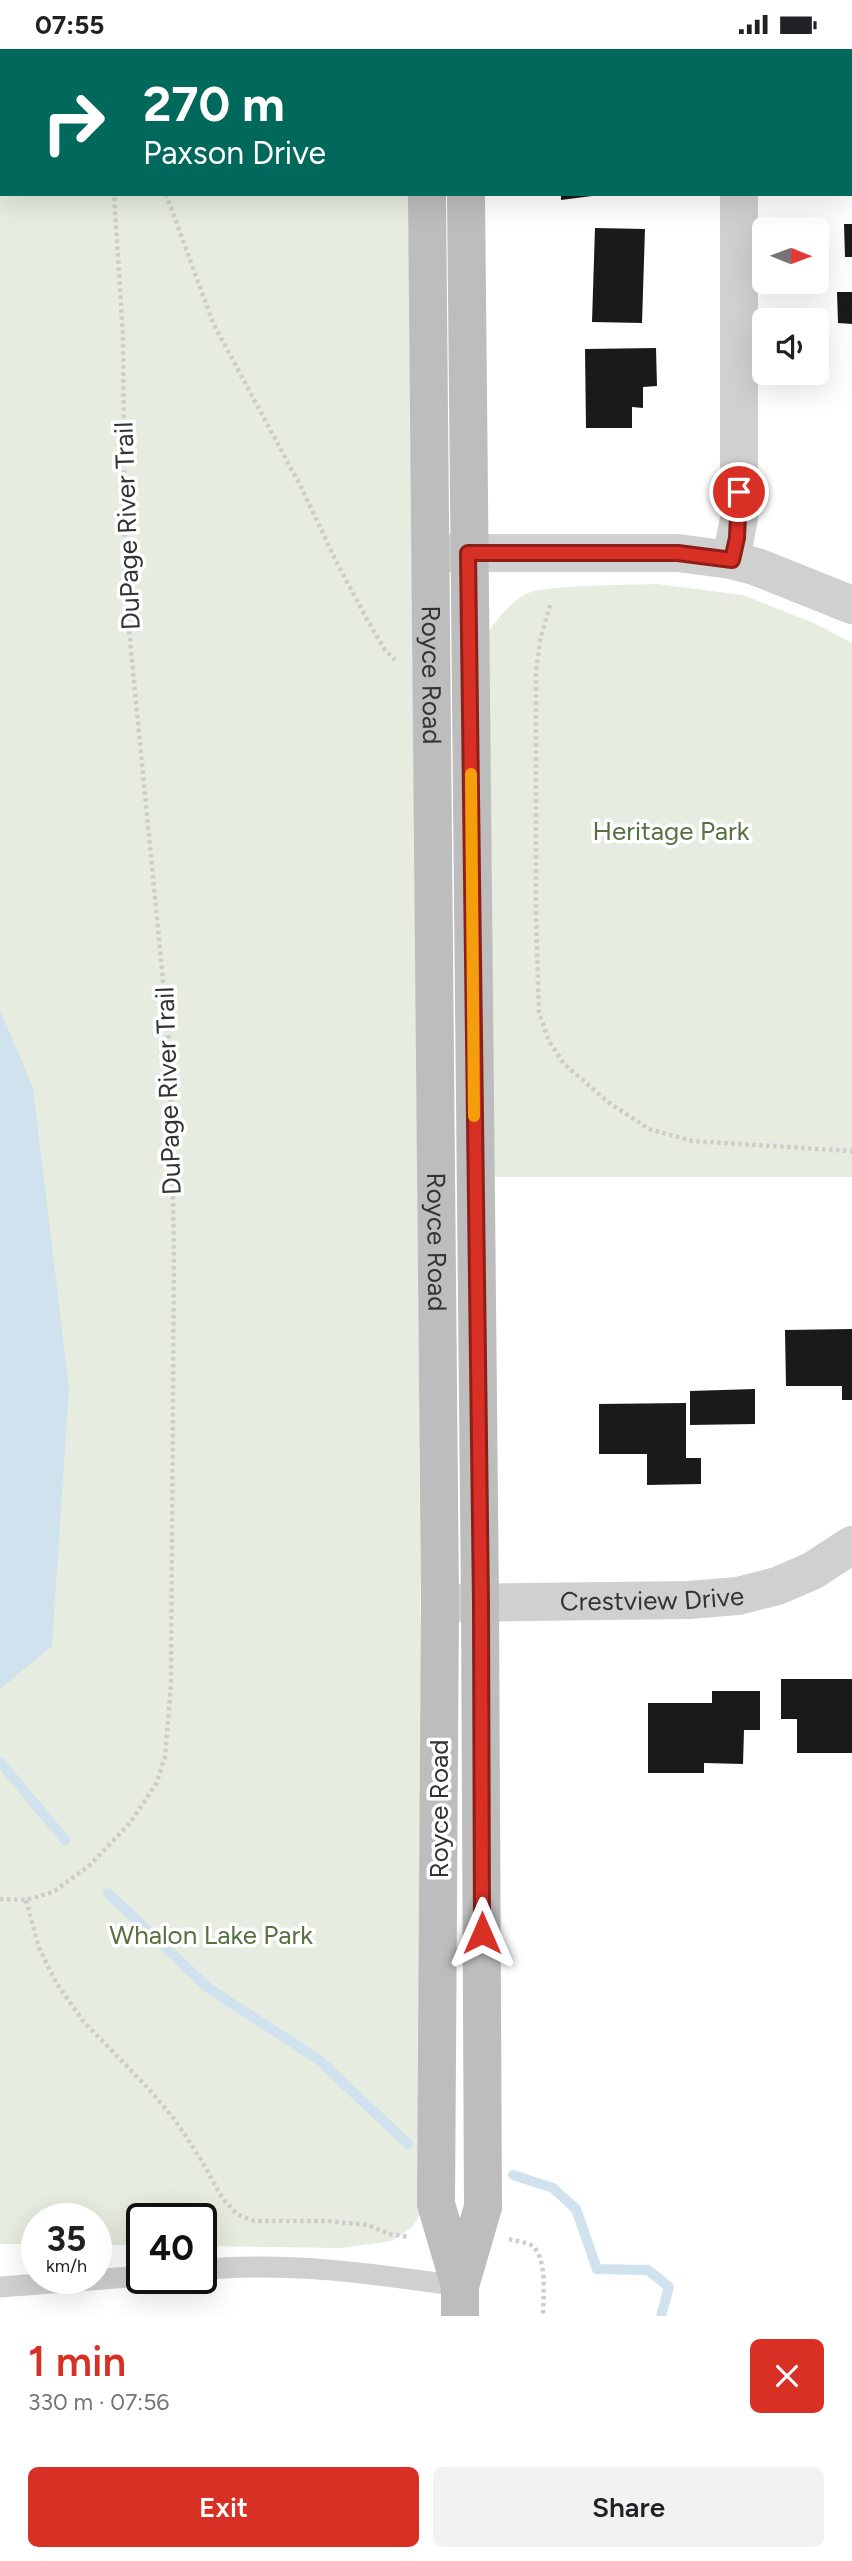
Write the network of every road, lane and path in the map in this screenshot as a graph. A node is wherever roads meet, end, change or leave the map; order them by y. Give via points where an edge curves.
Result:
1 (114, 196) edge
2 (167, 196) edge
3 (428, 196) edge
4 (466, 196) edge
5 (739, 196) edge
6 (430, 553) junction
7 (468, 553) junction
8 (732, 560) junction
9 (550, 605) dead end
10 (852, 605) edge
11 (404, 661) dead end
12 (852, 1151) edge
13 (852, 1545) edge
14 (440, 1603) junction
15 (481, 1603) junction
16 (0, 1899) edge
17 (26, 1900) junction
18 (460, 2237) junction
19 (217, 2270) edge
20 (126, 2277) edge
21 (0, 2287) edge
22 (460, 2301) edge
23 (543, 2316) edge

1 - 17 path, DuPage River Trail via 123,337 125,588 170,1053 174,1250 171,1685 165,1757 156,1784 130,1823 89,1866 53,1892
2 - 11 path via 214,323 369,623 390,655
3 - 6 street, Royce Road
4 - 7 street, Royce Road
5 - 8 street via 740,518
6 - 7 street
6 - 14 street, Royce Road
7 - 8 street via 678,553
7 - 15 street, Royce Road
8 - 10 street
9 - 12 path via 537,671 536,904 540,1013 549,1041 564,1064 649,1129 692,1140
13 - 15 street, Crestview Drive via 812,1571 738,1596
14 - 15 street, Crestview Drive
14 - 18 street, Royce Road via 436,2204
15 - 18 street, Royce Road via 483,2207
16 - 17 path, DuPage River Trail
17 - 18 path via 39,1948 57,1984 83,2021 175,2120 237,2214 254,2221 368,2225 401,2237
18 - 22 street, Royce Road
18 - 23 path via 510,2239 531,2245 540,2255
19 - 22 lane via 295,2268 383,2275
20 - 21 lane

